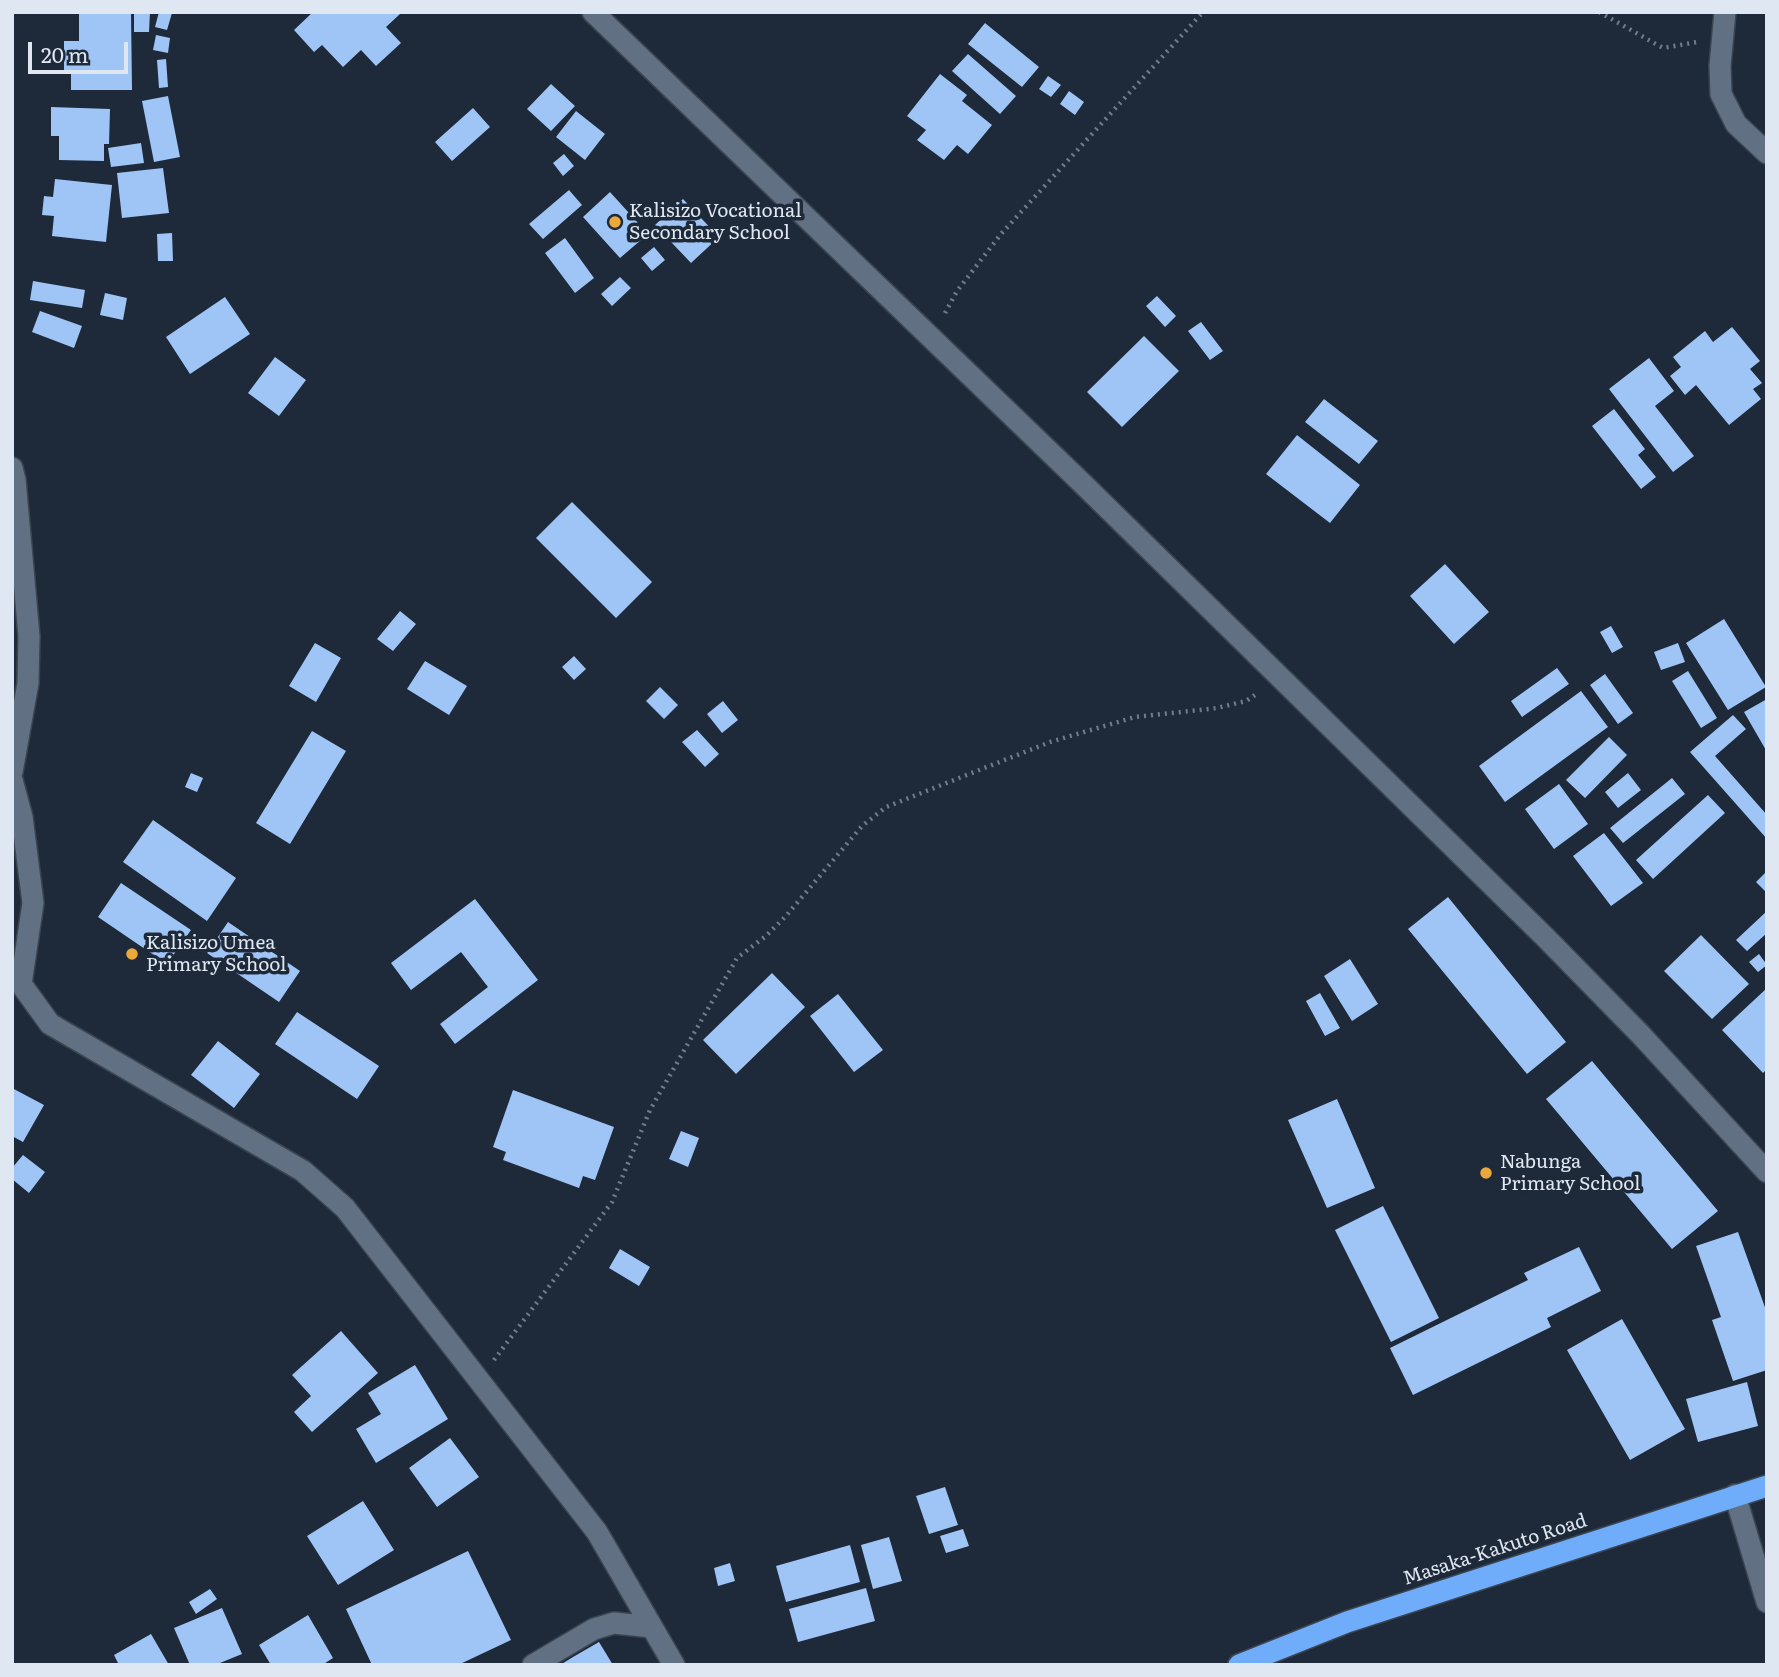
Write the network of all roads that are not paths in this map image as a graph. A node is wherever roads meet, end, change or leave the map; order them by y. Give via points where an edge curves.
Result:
1 (593, 12) edge
2 (1725, 12) edge
3 (1767, 153) edge
4 (12, 468) edge
5 (12, 772) edge
6 (12, 780) edge
7 (17, 982) edge
8 (1767, 1172) edge
9 (1767, 1486) edge
10 (1735, 1494) junction
11 (1767, 1602) edge
12 (652, 1627) junction
13 (533, 1665) edge
14 (674, 1665) edge
15 (1239, 1665) edge

1 - 8 street via 1546,938
2 - 3 street via 1721,94 1735,124
4 - 5 street via 29,636 28,683
6 - 7 street via 22,817 33,903
7 - 12 street via 50,1024 303,1171 345,1208 597,1532
9 - 10 highway, Masaka-Kakuto Road
10 - 11 street
10 - 15 highway, Masaka-Kakuto Road via 1347,1622
12 - 13 street via 614,1623 594,1629
12 - 14 street

